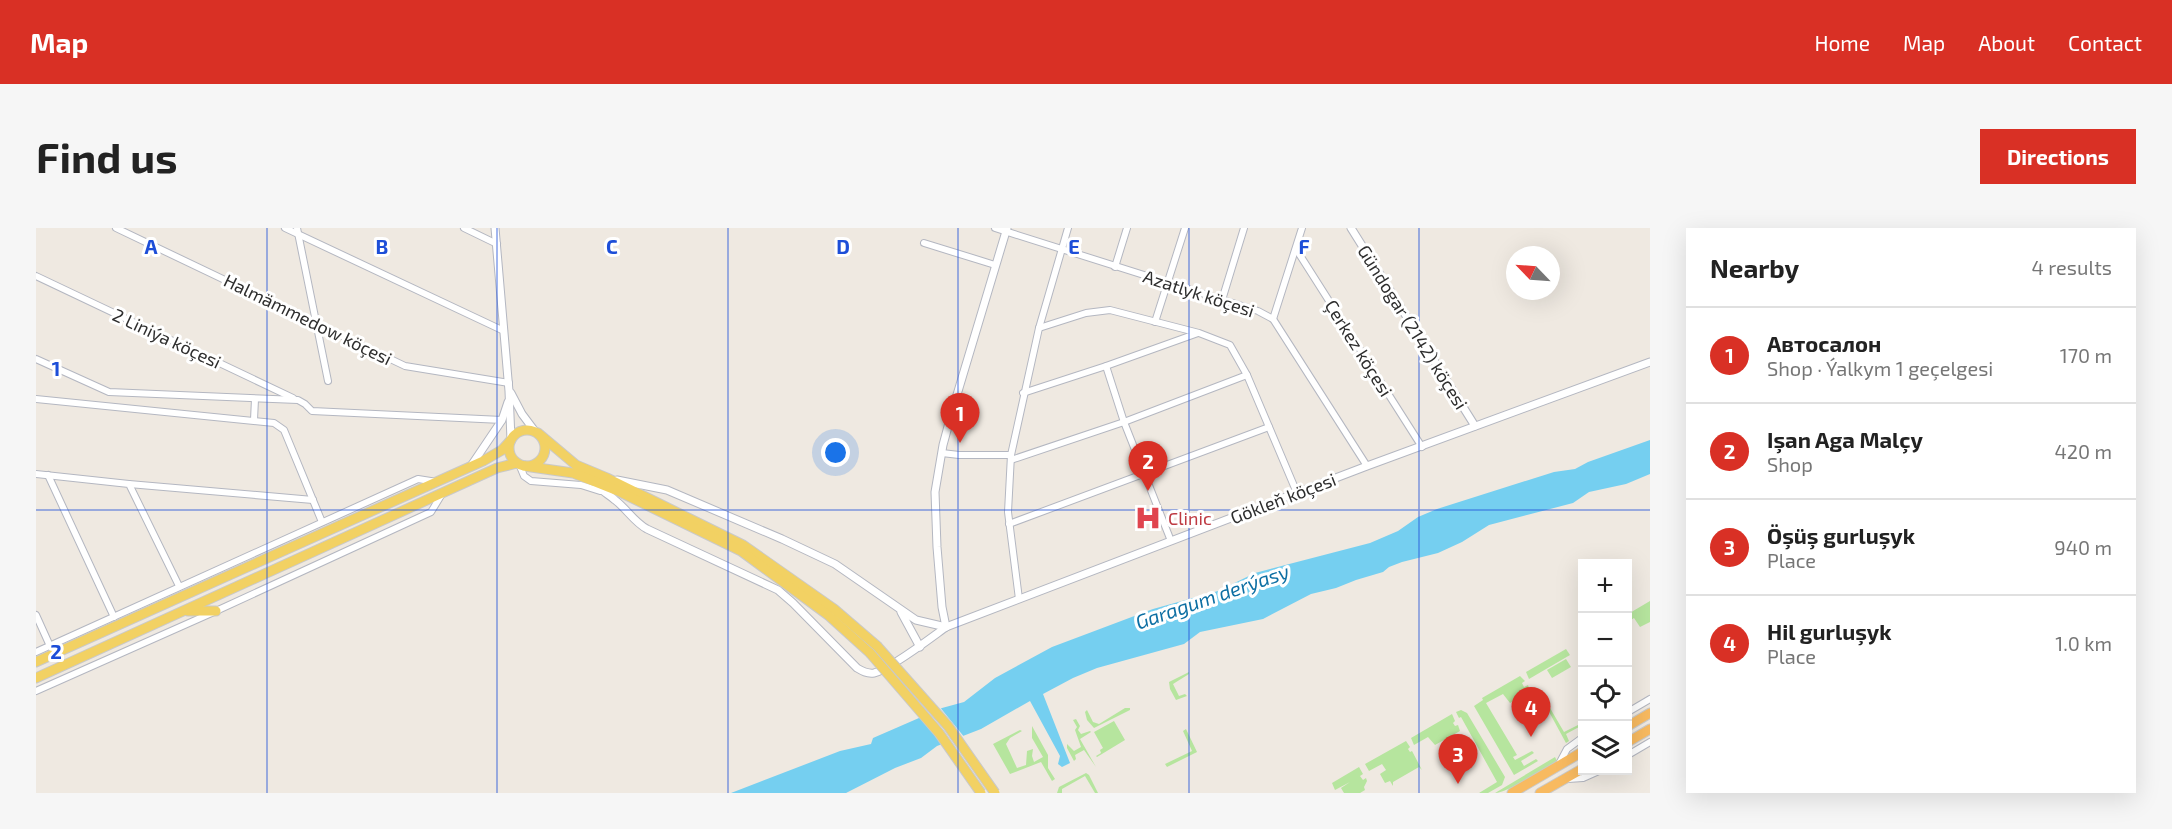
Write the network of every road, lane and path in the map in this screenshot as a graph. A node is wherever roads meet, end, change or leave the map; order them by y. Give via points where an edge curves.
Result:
1 (116, 228) edge
2 (285, 228) edge
3 (464, 228) edge
4 (495, 228) edge
5 (995, 228) edge
6 (1068, 228) edge
7 (1127, 228) edge
8 (1185, 228) edge
9 (1245, 228) edge
10 (1302, 228) edge
11 (1351, 228) edge
12 (1006, 230) edge
13 (297, 231) edge
14 (924, 243) dead end
15 (497, 244) junction
16 (1061, 249) junction
17 (1296, 249) junction
18 (995, 265) junction
19 (1115, 267) junction
20 (36, 276) edge
21 (1167, 282) junction
22 (1222, 300) junction
23 (1273, 320) junction
24 (316, 322) junction
25 (1155, 322) junction
26 (1039, 328) junction
27 (504, 331) junction
28 (1198, 333) junction
29 (36, 359) edge
30 (1650, 362) edge
31 (1106, 366) junction
32 (1247, 375) junction
33 (328, 381) dead end
34 (509, 387) junction
35 (1023, 393) junction
36 (36, 399) edge
37 (255, 399) junction
38 (298, 400) junction
39 (254, 420) junction
40 (502, 420) junction
41 (1124, 422) junction
42 (1475, 426) junction
43 (1269, 427) junction
44 (536, 431) junction
45 (511, 440) junction
46 (1422, 447) junction
47 (942, 453) junction
48 (1011, 457) junction
49 (520, 464) junction
50 (471, 466) junction
51 (1367, 466) junction
52 (1145, 473) junction
53 (36, 474) edge
54 (48, 475) junction
55 (607, 478) junction
56 (594, 481) junction
57 (437, 482) junction
58 (129, 484) junction
59 (600, 491) junction
60 (1297, 493) junction
61 (442, 494) junction
62 (313, 500) junction
63 (322, 522) junction
64 (1009, 524) junction
65 (1171, 541) junction
66 (179, 586) junction
67 (1019, 599) junction
68 (186, 610) junction
69 (216, 611) junction
70 (901, 611) junction
71 (36, 615) edge
72 (114, 617) junction
73 (946, 627) junction
74 (50, 646) junction
75 (920, 646) junction
76 (873, 650) junction
77 (36, 652) edge
78 (36, 662) edge
79 (36, 678) edge
80 (36, 691) edge
81 (1650, 699) edge
82 (1632, 710) edge
83 (1650, 713) edge
84 (1632, 724) edge
85 (1650, 729) edge
86 (1632, 740) edge
87 (1578, 741) edge
88 (1650, 742) edge
89 (1632, 753) edge
90 (1578, 754) edge
91 (1557, 767) junction
92 (1578, 771) edge
93 (1591, 775) edge
94 (1565, 779) junction
95 (981, 793) edge
96 (995, 793) edge
97 (1512, 793) edge
98 (1540, 793) edge

1 - 24 street, Halmämmedow köçesi
2 - 13 street
3 - 15 street
4 - 15 street
5 - 12 street, Azatlyk köçesi
6 - 16 street
7 - 19 street
8 - 21 street
9 - 22 street
10 - 17 street
11 - 42 street, Gündogar (2142) köçesi
12 - 16 street, Azatlyk köçesi
12 - 18 street
13 - 24 street
13 - 27 street
14 - 18 street
15 - 27 street
16 - 19 street, Azatlyk köçesi
16 - 26 street
17 - 23 street
17 - 46 street, Çerkez köçesi
18 - 47 street
19 - 21 street, Azatlyk köçesi
20 - 38 street, 2 Liniýa köçesi
21 - 22 street, Azatlyk köçesi
21 - 25 street
22 - 23 street, Azatlyk köçesi
23 - 51 street, Azatlyk köçesi
24 - 33 street
24 - 34 street, Halmämmedow köçesi via 405,366
25 - 26 street via 1110,310
25 - 28 street
26 - 35 street
27 - 34 street
28 - 31 street
28 - 32 street via 1230,345
29 - 37 street via 109,392
30 - 42 street, Gökleň köçesi
31 - 35 street
31 - 41 street
32 - 41 street
32 - 43 street
34 - 40 street
34 - 44 street via 522,414
34 - 45 street
35 - 48 street
36 - 39 street
37 - 38 street
37 - 39 street
38 - 40 street, 2 Liniýa köçesi via 312,411
39 - 62 street via 274,423 284,430
40 - 50 street
41 - 48 street
41 - 52 street
42 - 46 street, Gökleň köçesi
43 - 52 street
43 - 60 street
44 - 45 main road via 518,432
44 - 49 main road via 545,442 544,455 536,464
44 - 55 main road via 576,465
45 - 49 main road via 509,451
45 - 50 main road via 502,450
46 - 51 street, Gökleň köçesi
47 - 48 street
47 - 73 street via 935,492 936,537
48 - 64 street
49 - 56 main road via 573,473
49 - 59 street via 524,476 531,481 581,485
49 - 61 main road via 497,468
50 - 57 main road
51 - 60 street, Gökleň köçesi
52 - 64 street
52 - 65 street
53 - 54 street
54 - 58 street
54 - 72 street
55 - 70 street via 667,490 782,539 836,564
55 - 76 main road via 743,544 834,609
56 - 59 street
56 - 76 main road via 741,551
57 - 63 street via 418,479
57 - 78 main road
58 - 62 street
58 - 66 street
59 - 75 street, Gökleň köçesi via 616,500 638,524 778,590 864,672 876,673
60 - 65 street, Gökleň köçesi
61 - 68 main road
61 - 69 street via 431,512
62 - 63 street
63 - 66 street
64 - 67 street
65 - 67 street, Gökleň köçesi
66 - 72 street
67 - 73 street, Gökleň köçesi
68 - 69 main road
68 - 79 main road
69 - 80 street
70 - 73 street via 916,620
70 - 75 street
71 - 74 street
72 - 74 street
73 - 75 street, Gökleň köçesi
74 - 77 street
76 - 95 main road, bridge
76 - 96 main road, bridge via 948,726
81 - 82 street
83 - 84 highway
85 - 86 highway
87 - 91 street via 1567,749
88 - 89 street
90 - 91 highway
91 - 97 highway
92 - 94 highway
93 - 94 street
94 - 98 highway

